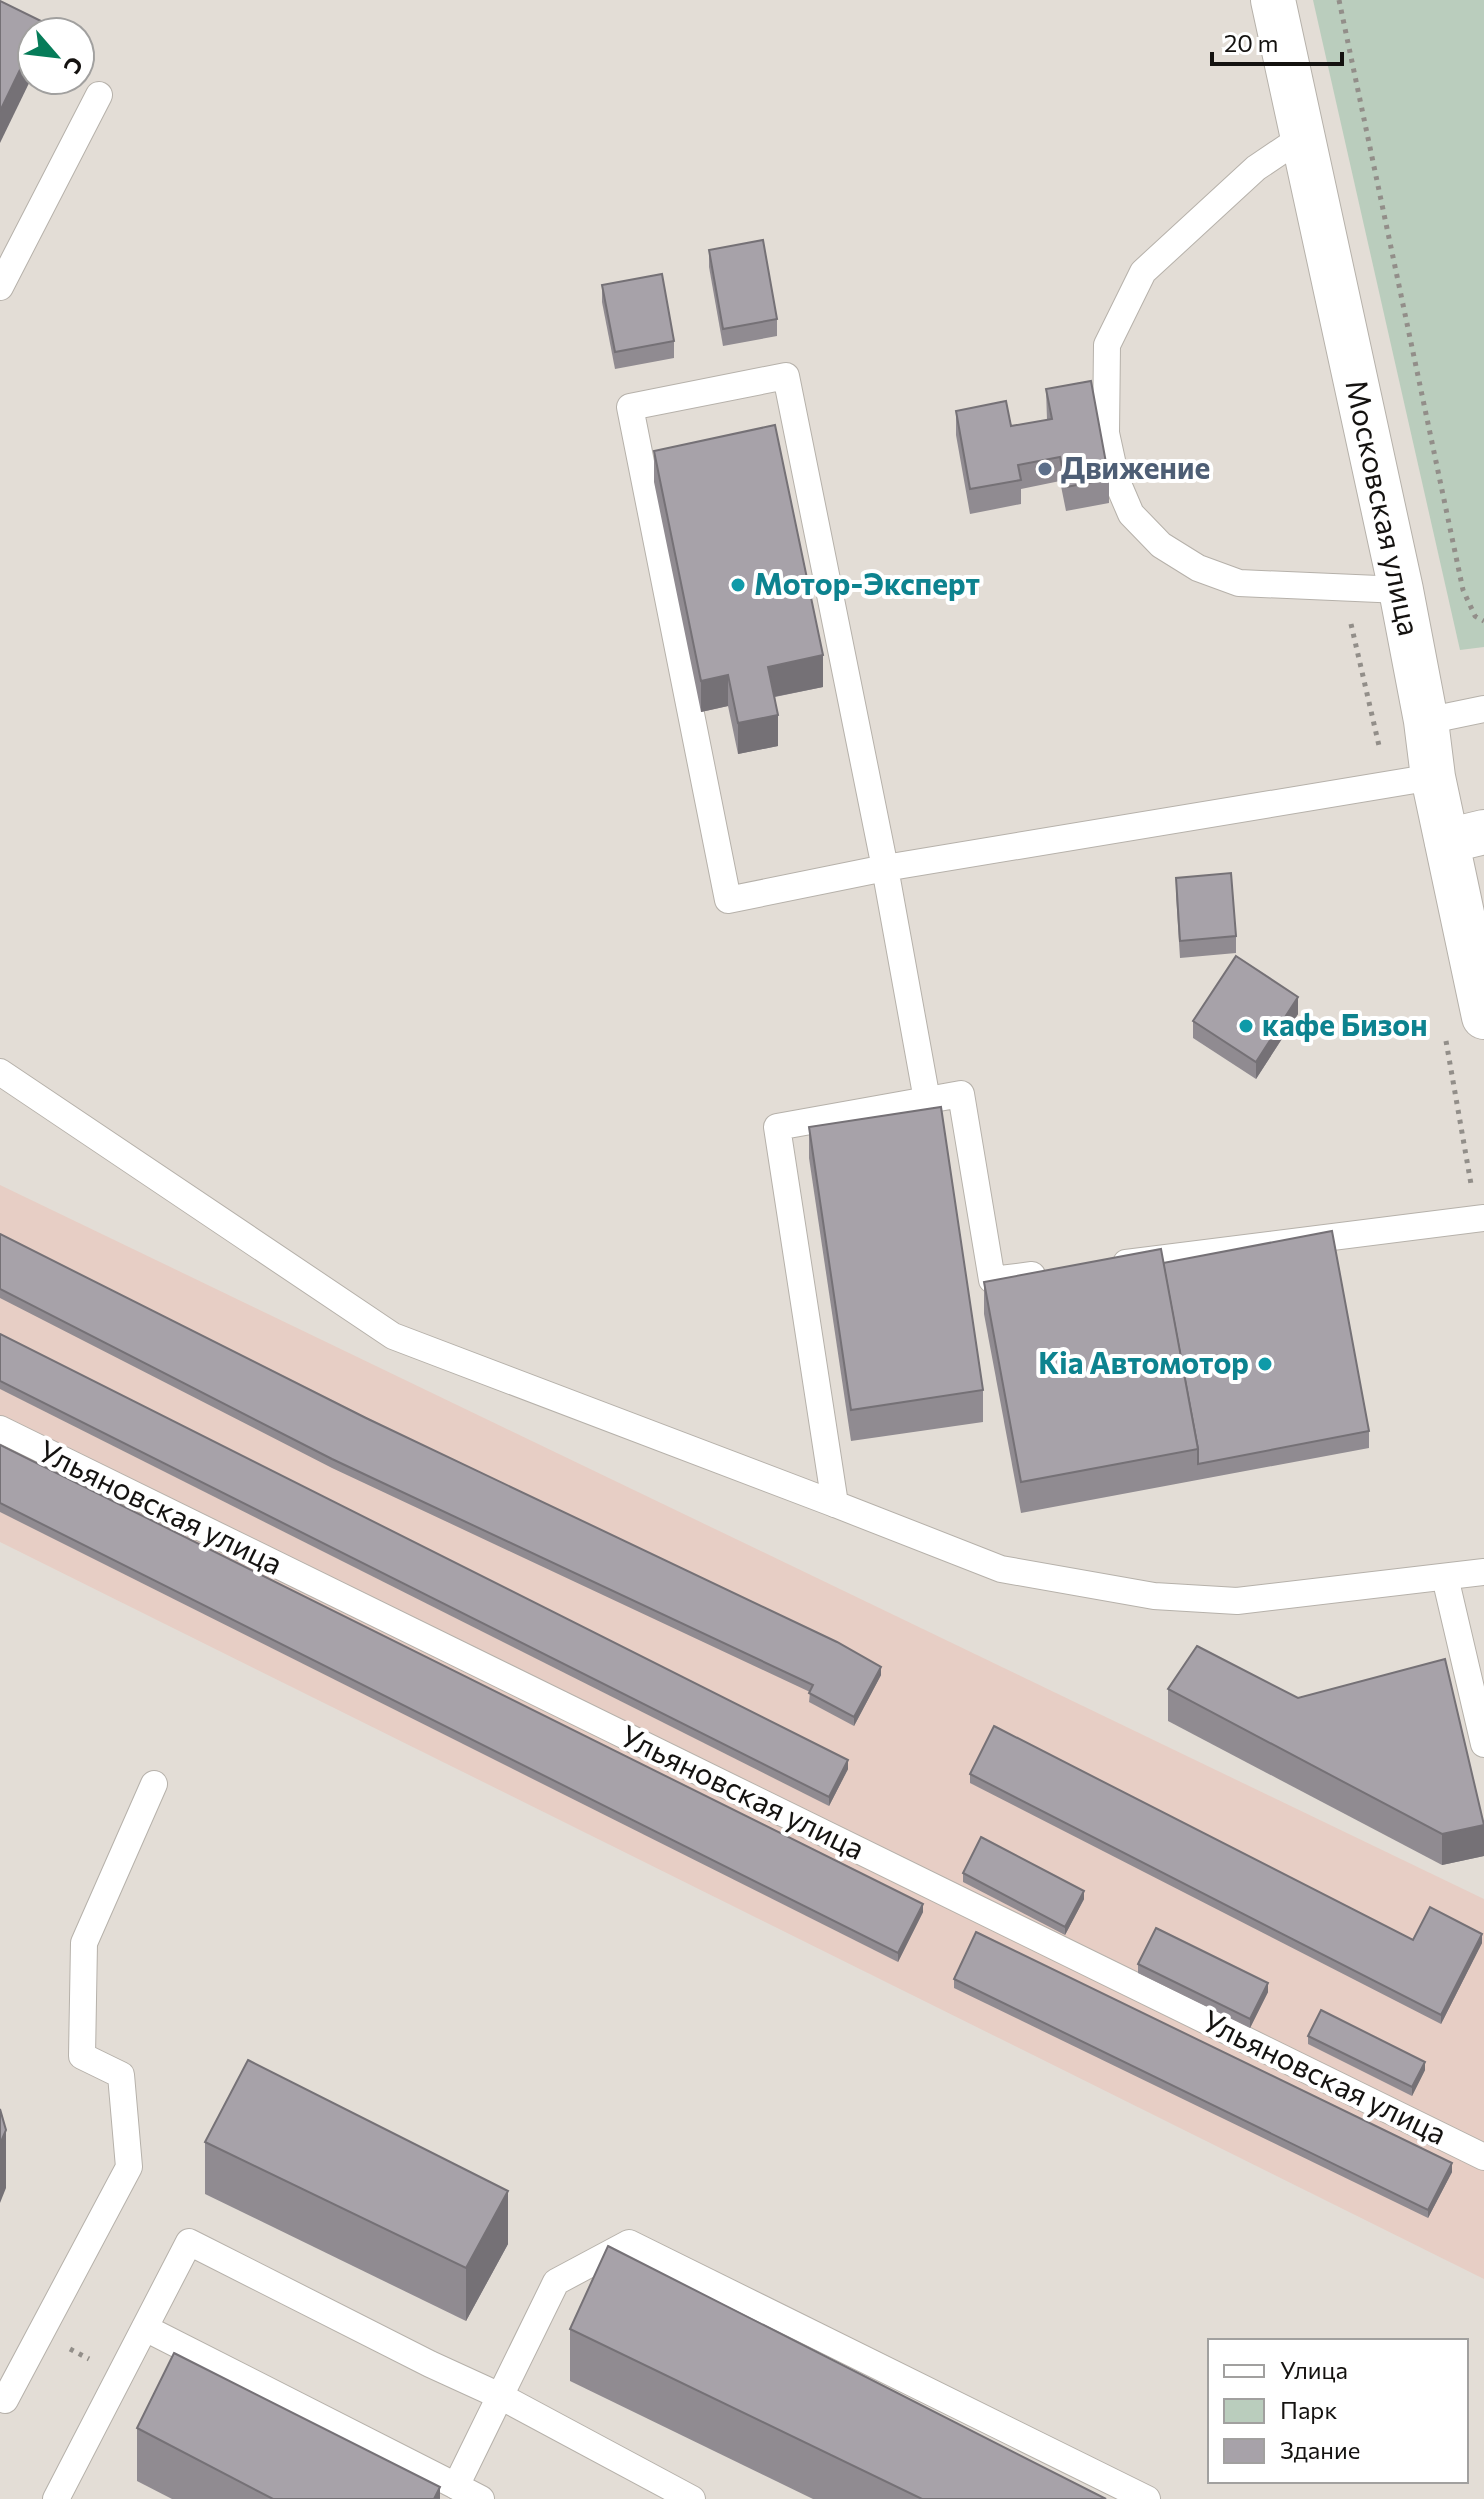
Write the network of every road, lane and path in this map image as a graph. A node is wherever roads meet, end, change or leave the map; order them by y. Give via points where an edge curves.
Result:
1 (1273, 0) edge
2 (1339, 0) edge
3 (99, 95) dead end
4 (1302, 137) junction
5 (0, 287) edge
6 (1401, 590) junction
7 (1484, 621) edge
8 (1484, 709) edge
9 (1426, 721) junction
10 (1433, 777) junction
11 (1466, 837) edge
12 (885, 868) junction
13 (1464, 1021) edge
14 (0, 1072) edge
15 (927, 1100) junction
16 (1481, 1218) edge
17 (1101, 1266) edge
18 (1054, 1272) edge
19 (0, 1429) edge
20 (835, 1504) junction
21 (1484, 1572) edge
22 (1445, 1577) junction
23 (1484, 1744) edge
24 (154, 1784) dead end
25 (1484, 2157) edge
26 (145, 2328) junction
27 (40, 2333) junction
28 (120, 2375) junction
29 (500, 2396) junction
30 (0, 2398) edge
31 (456, 2486) junction
32 (56, 2499) edge
33 (481, 2499) edge
34 (692, 2499) edge
35 (1147, 2499) edge

1 - 4 main road, Московская улица
2 - 7 path via 1463,590 1475,616
3 - 5 lane
4 - 6 main road, Московская улица
4 - 6 lane via 1256,168 1143,272 1107,345 1106,433 1116,479 1131,514 1161,545 1198,568 1239,583
6 - 9 main road, Московская улица
8 - 9 lane
9 - 10 main road, Московская улица
10 - 11 main road, Московская улица
10 - 12 lane
11 - 13 main road, Московская улица
12 - 12 lane via 786,376 630,407 728,900
12 - 15 lane
13 - 16 path
14 - 20 lane via 393,1336
15 - 18 lane via 961,1094 992,1280
15 - 20 lane via 777,1127
16 - 17 lane
19 - 25 lane, Ульяновская улица
20 - 22 lane via 1001,1569 1154,1596 1237,1601
21 - 22 lane
22 - 23 lane
24 - 27 lane via 84,1943 82,2056 121,2075 129,2167
26 - 28 lane
26 - 29 lane via 189,2242
26 - 31 lane
27 - 28 path
27 - 30 lane via 5,2400
28 - 32 lane
29 - 31 lane
29 - 34 lane
29 - 35 lane via 556,2282 629,2243
31 - 33 lane

